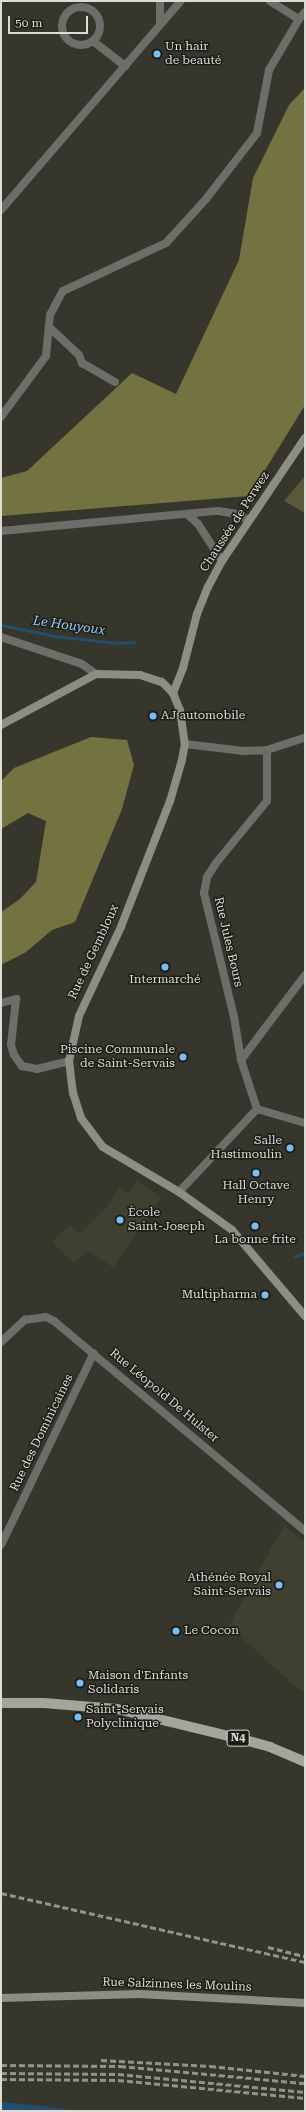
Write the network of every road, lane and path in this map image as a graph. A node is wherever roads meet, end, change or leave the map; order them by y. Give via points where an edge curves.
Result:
1 (160, 1) edge
2 (175, 1) edge
3 (180, 1) edge
4 (270, 1) edge
5 (81, 4) edge
6 (305, 12) edge
7 (298, 19) junction
8 (160, 23) junction
9 (93, 41) junction
10 (125, 66) junction
11 (1, 210) edge
12 (49, 327) junction
13 (114, 382) dead end
14 (1, 417) edge
15 (305, 438) edge
16 (187, 514) junction
17 (249, 520) junction
18 (1, 531) edge
19 (222, 561) junction
20 (1, 637) edge
21 (96, 674) junction
22 (173, 693) junction
23 (1, 724) edge
24 (305, 738) edge
25 (185, 744) junction
26 (266, 750) junction
27 (305, 975) edge
28 (1, 1003) edge
29 (241, 1060) junction
30 (69, 1062) junction
31 (257, 1109) junction
32 (305, 1123) edge
33 (179, 1192) junction
34 (305, 1316) edge
35 (1, 1342) edge
36 (94, 1353) junction
37 (305, 1531) edge
38 (1, 1544) edge
39 (1, 1704) edge
40 (305, 1762) edge
41 (1, 1998) edge
42 (305, 2003) edge

1 - 8 street
2 - 3 street
3 - 8 street
4 - 7 street
5 - 9 street via 98,18 98,34
5 - 9 street via 69,11 64,18 64,34 77,45
6 - 7 street
7 - 12 street via 269,70 257,134 206,199 166,242 63,290 52,310
8 - 10 street
9 - 10 street
10 - 11 street
12 - 13 street via 80,355 82,363
12 - 14 street via 46,356
15 - 17 main road, Chaussée de Perwez
16 - 17 street via 218,511 236,514
16 - 18 street
16 - 19 street via 198,524
17 - 19 main road, Chaussée de Perwez
19 - 22 main road, Chaussée de Perwez via 197,614 183,668
20 - 21 street via 82,664
21 - 22 main road, Rue de Gembloux via 140,675 162,682
21 - 23 main road, Rue de Gembloux
22 - 25 main road, Rue de Gembloux via 180,710
24 - 26 street
25 - 26 street via 244,751
25 - 30 main road, Rue de Gembloux via 170,801 121,927 79,1016
26 - 29 street, Rue Jules Bours via 267,801 207,877 204,893 214,943 234,1017
27 - 29 street
28 - 30 street via 16,999 11,1045 22,1066 37,1069
29 - 31 street, Rue Jules Bours
30 - 33 main road, Rue de Gembloux via 73,1093 81,1118 96,1140 103,1147
31 - 32 street
31 - 33 street
33 - 34 main road, Rue de Gembloux via 232,1230
35 - 36 street, Rue Léopold De Hulster via 25,1320 46,1317
36 - 37 street, Rue Léopold De Hulster
36 - 38 street, Rue des Dominicaines
39 - 40 main road, N4 via 44,1703 118,1709 248,1741
41 - 42 main road, Rue Salzinnes les Moulins via 139,1994

